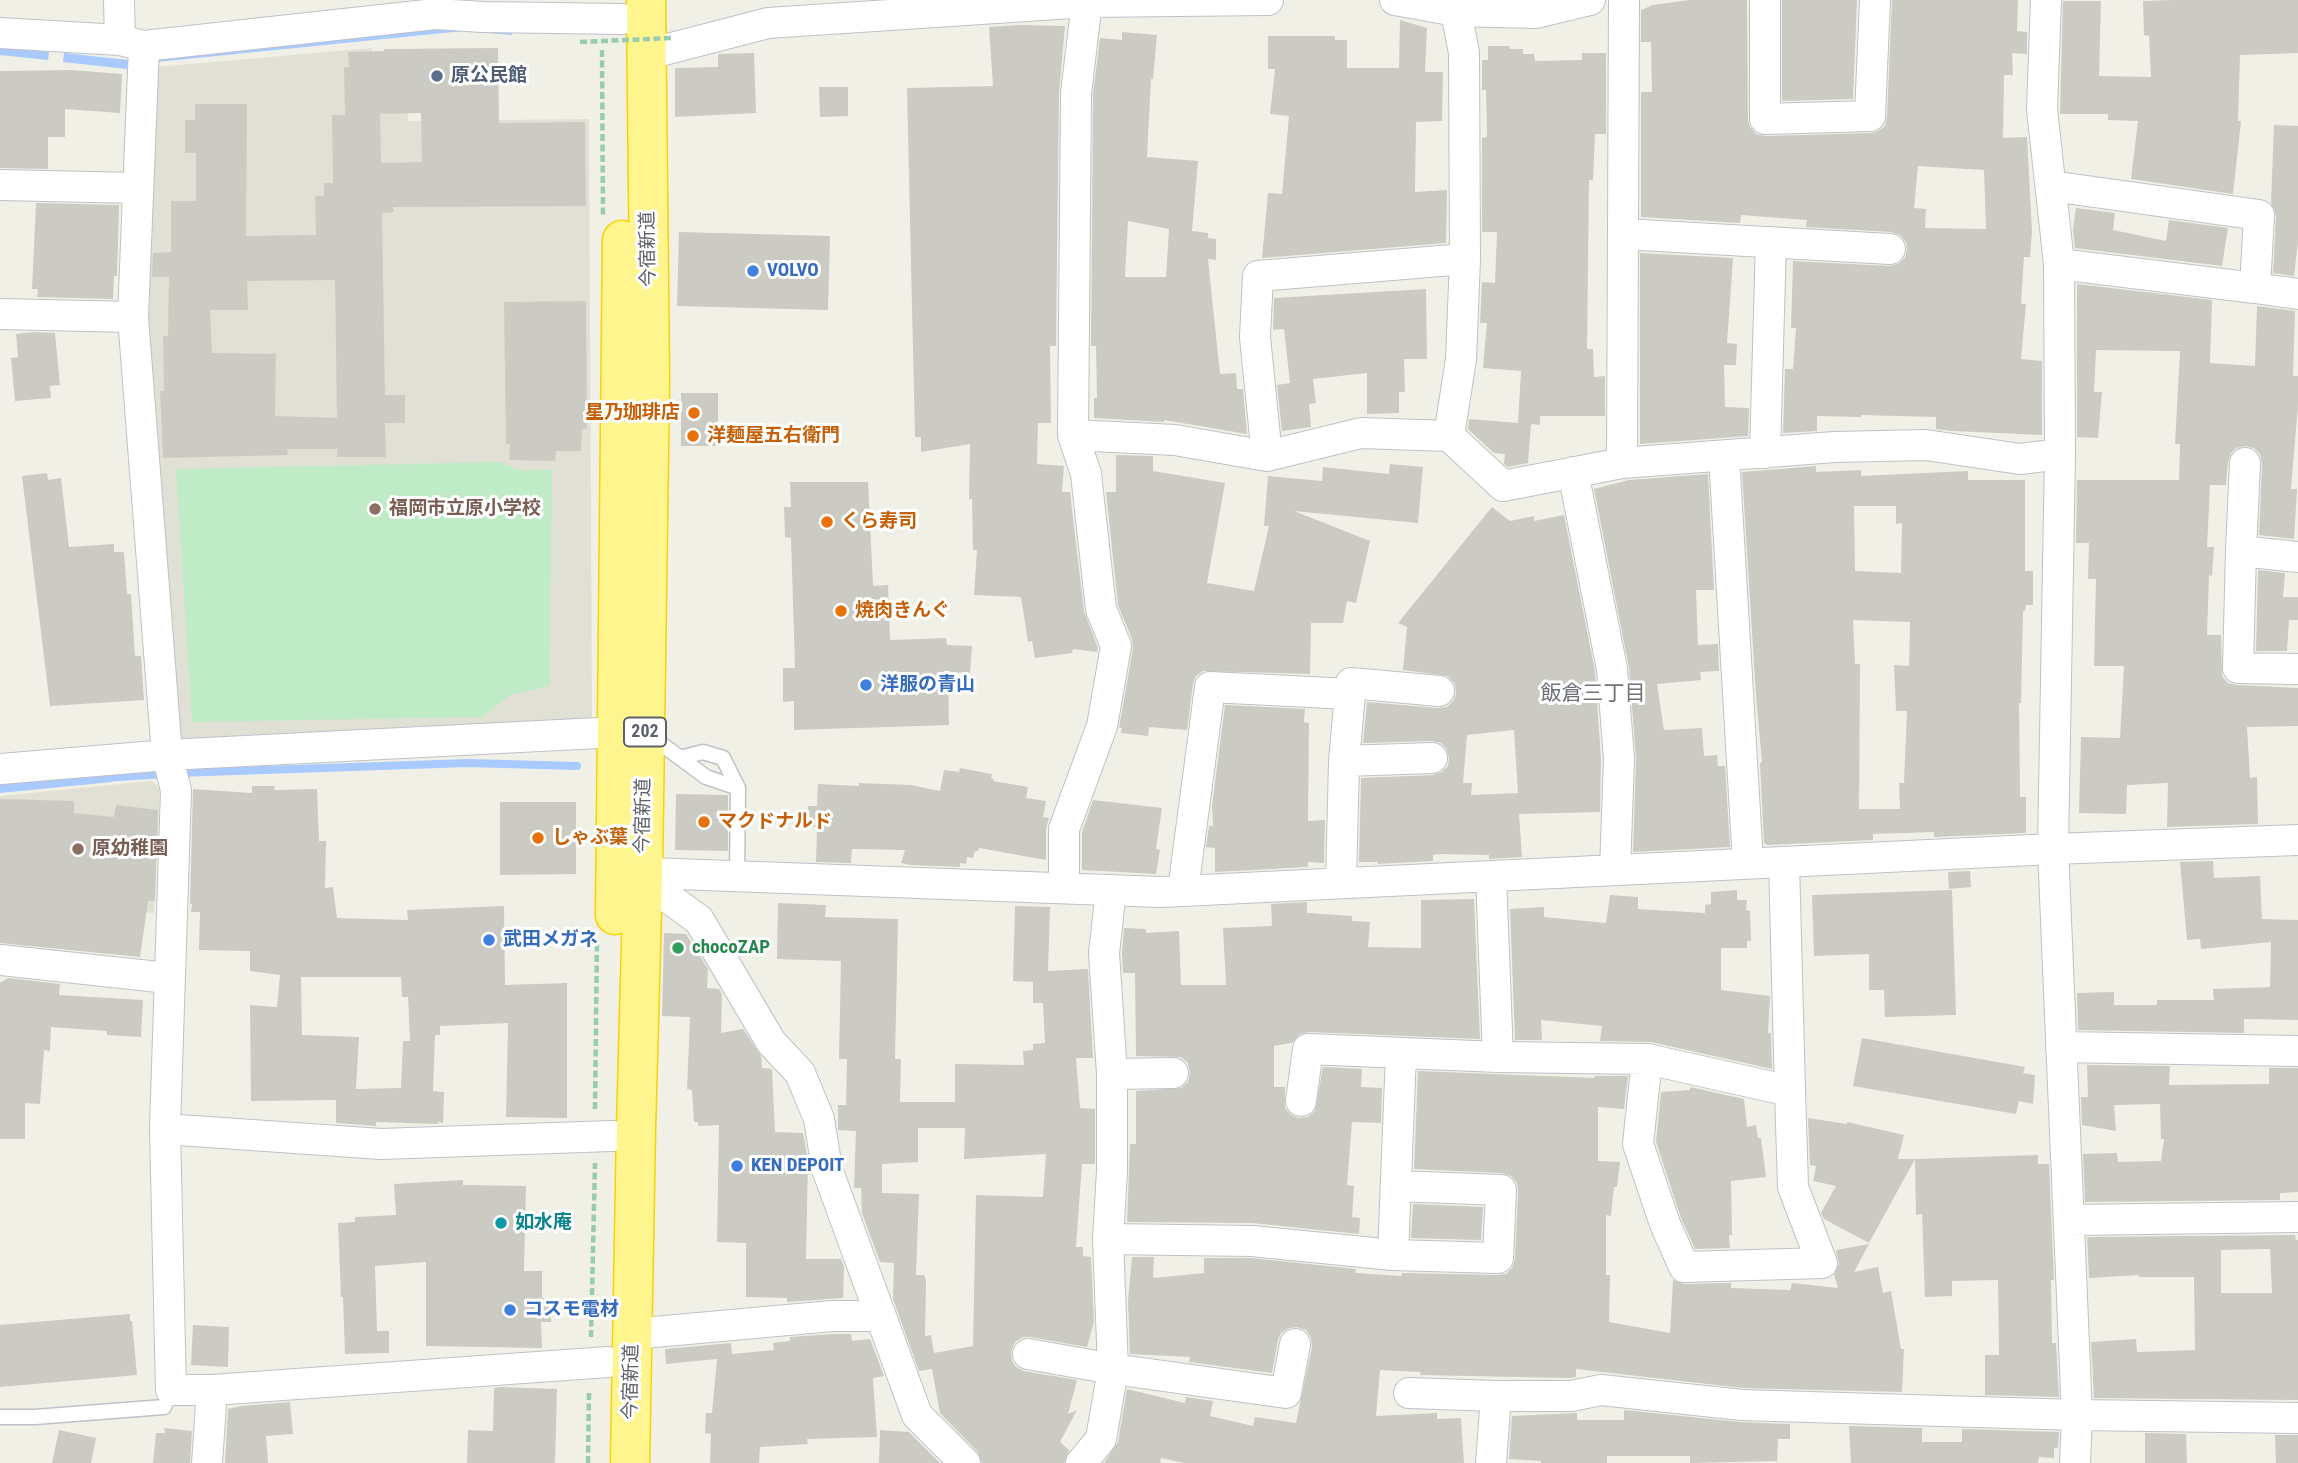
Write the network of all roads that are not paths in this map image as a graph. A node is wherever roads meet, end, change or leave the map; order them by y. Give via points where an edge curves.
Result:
1 (119, 0) edge
2 (1268, 0) edge
3 (1395, 0) edge
4 (1590, 0) edge
5 (1624, 0) edge
6 (1765, 0) edge
7 (1875, 0) edge
8 (2046, 0) edge
9 (1087, 2) junction
10 (630, 6) edge
11 (1456, 11) junction
12 (0, 33) edge
13 (132, 43) junction
14 (659, 45) junction
15 (0, 186) edge
16 (2051, 186) junction
17 (138, 188) junction
18 (1623, 234) junction
19 (1771, 242) junction
20 (1890, 249) dead end
21 (1465, 259) junction
22 (2059, 264) junction
23 (2255, 288) junction
24 (2298, 294) edge
25 (0, 314) edge
26 (133, 317) junction
27 (1073, 435) junction
28 (1449, 436) junction
29 (1765, 453) junction
30 (2060, 454) junction
31 (1268, 456) junction
32 (1724, 456) junction
33 (1622, 463) junction
34 (2245, 463) dead end
35 (1573, 472) junction
36 (2241, 551) junction
37 (2298, 556) edge
38 (2298, 669) edge
39 (1439, 691) dead end
40 (1350, 694) junction
41 (618, 732) junction
42 (660, 743) dead end
43 (167, 755) junction
44 (680, 758) junction
45 (1432, 758) dead end
46 (1344, 761) junction
47 (0, 769) edge
48 (738, 788) junction
49 (2298, 839) edge
50 (2053, 849) junction
51 (1784, 862) junction
52 (1748, 863) junction
53 (1615, 870) junction
54 (629, 872) junction
55 (737, 876) junction
56 (1491, 876) junction
57 (1341, 883) junction
58 (1064, 888) junction
59 (1111, 890) junction
60 (1183, 890) junction
61 (0, 960) edge
62 (168, 978) junction
63 (2061, 1047) junction
64 (2298, 1051) edge
65 (1401, 1054) junction
66 (1498, 1057) junction
67 (1647, 1059) junction
68 (1173, 1073) dead end
69 (1112, 1074) junction
70 (1790, 1091) junction
71 (1301, 1101) dead end
72 (165, 1129) junction
73 (612, 1136) junction
74 (1396, 1186) junction
75 (2298, 1217) edge
76 (2069, 1220) junction
77 (1108, 1239) junction
78 (1393, 1255) junction
79 (879, 1316) junction
80 (1296, 1345) dead end
81 (620, 1348) junction
82 (1028, 1354) dead end
83 (1113, 1369) junction
84 (171, 1390) junction
85 (212, 1390) junction
86 (1409, 1393) dead end
87 (1496, 1396) junction
88 (2077, 1415) junction
89 (0, 1417) edge
90 (2298, 1418) edge
91 (207, 1463) edge
92 (606, 1463) edge
93 (631, 1463) edge
94 (965, 1463) edge
95 (1081, 1463) edge
96 (1491, 1463) edge
97 (2075, 1463) edge

1 - 13 street
2 - 9 street
3 - 11 street
4 - 11 street via 1536,13
5 - 18 street
6 - 7 street via 1765,119 1870,116
8 - 16 street via 2042,109
9 - 14 street via 768,23 664,50
9 - 27 street via 1076,93
10 - 13 street via 483,18 435,14
10 - 14 highway, 今宿新道 / 202
10 - 41 highway, 今宿新道 / 202
11 - 21 street via 1464,53
12 - 13 street
13 - 17 street
14 - 54 highway, 今宿新道 / 202
15 - 17 street
16 - 22 street
16 - 23 street via 2259,215
17 - 26 street
18 - 19 street
18 - 33 street
19 - 20 street
19 - 29 street
21 - 28 street via 1461,359
21 - 31 street via 1258,276 1255,337
22 - 23 street
22 - 30 street
23 - 24 street
25 - 26 street
26 - 43 street
27 - 31 street via 1175,440
27 - 58 street via 1086,474 1101,609 1116,646 1102,726 1064,829
28 - 31 street via 1361,433
28 - 35 street via 1503,486
29 - 30 street via 1926,445 2021,458
29 - 32 street
30 - 50 street
32 - 33 street
32 - 52 street
33 - 35 street
34 - 36 street
35 - 53 street via 1612,669 1619,759
36 - 37 street
36 - 38 street via 2238,668
39 - 40 street via 1351,683
40 - 46 street
40 - 60 street via 1210,687
41 - 43 street
41 - 54 highway, 今宿新道 / 202
42 - 44 lane
43 - 47 street
43 - 62 street via 176,790
44 - 48 lane via 706,777
44 - 48 lane via 702,752 723,758
45 - 46 street
46 - 57 street
48 - 55 lane
49 - 50 street
50 - 51 street
50 - 63 street
51 - 52 street
51 - 70 street
52 - 53 street
53 - 56 street
54 - 55 street
54 - 73 highway, 今宿新道 / 202
54 - 79 street via 699,920 771,1042 800,1073 819,1119 827,1169
54 - 81 highway, 今宿新道 / 202
55 - 58 street
56 - 57 street
56 - 66 street
57 - 60 street
58 - 59 street
59 - 60 street
59 - 69 street via 1104,953
61 - 62 street
62 - 72 street
63 - 64 street
63 - 76 street
65 - 66 street
65 - 71 street via 1308,1049
65 - 74 street
66 - 67 street
67 - 70 street
67 - 70 street via 1638,1144 1684,1268 1822,1263 1793,1187
68 - 69 street
69 - 77 street
72 - 73 street via 381,1144
72 - 84 street
73 - 81 highway, 今宿新道 / 202
74 - 78 street
74 - 78 street via 1501,1190 1498,1258
75 - 76 street
76 - 88 street
77 - 78 street via 1252,1241
77 - 83 street
79 - 81 street via 832,1316
79 - 94 street via 917,1415
80 - 83 street via 1286,1393
81 - 85 street
81 - 92 highway, 今宿新道 / 202
81 - 93 highway, 今宿新道 / 202
82 - 83 street
83 - 95 street via 1101,1439
84 - 85 street
84 - 89 lane via 164,1407
85 - 91 street
86 - 87 street
87 - 88 street via 1572,1396 1601,1390 1742,1405
87 - 96 street
88 - 90 street
88 - 97 street

